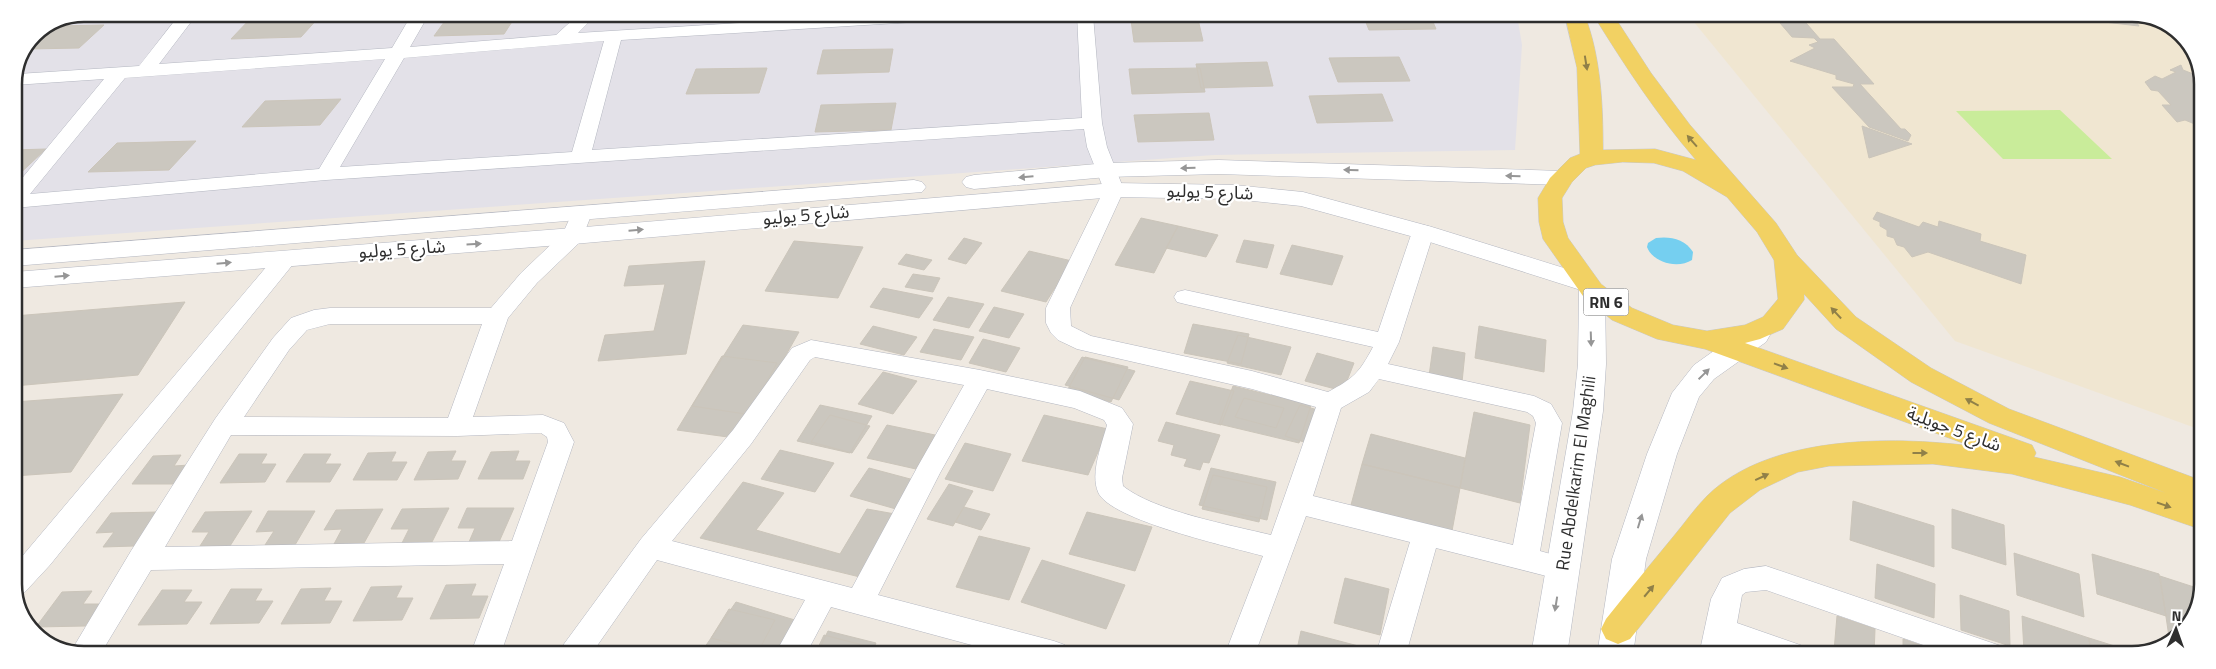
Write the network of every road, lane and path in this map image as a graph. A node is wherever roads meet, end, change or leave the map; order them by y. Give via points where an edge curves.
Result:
1 (182, 23) edge
2 (416, 23) edge
3 (579, 23) edge
4 (814, 23) edge
5 (1086, 23) edge
6 (1577, 23) edge
7 (1608, 23) edge
8 (614, 35) junction
9 (560, 40) junction
10 (399, 53) junction
11 (144, 72) junction
12 (119, 73) junction
13 (23, 79) edge
14 (1092, 123) junction
15 (580, 158) junction
16 (1592, 158) junction
17 (326, 174) junction
18 (1562, 178) junction
19 (1111, 180) junction
20 (23, 191) edge
21 (1734, 192) junction
22 (23, 201) edge
23 (577, 224) junction
24 (1423, 232) junction
25 (23, 257) edge
26 (286, 258) junction
27 (1787, 260) junction
28 (23, 279) edge
29 (1589, 287) junction
30 (1185, 297) dead end
31 (497, 316) junction
32 (1387, 342) junction
33 (1721, 345) junction
34 (1373, 369) junction
35 (980, 379) junction
36 (1331, 402) junction
37 (224, 426) junction
38 (458, 426) junction
39 (2194, 491) edge
40 (2138, 495) junction
41 (1297, 503) junction
42 (2194, 515) edge
43 (1426, 535) junction
44 (650, 547) junction
45 (1280, 549) junction
46 (522, 552) junction
47 (1525, 558) junction
48 (141, 559) junction
49 (1562, 568) junction
50 (23, 575) edge
51 (824, 593) junction
52 (860, 601) junction
53 (1617, 642) edge
54 (1717, 642) edge
55 (89, 646) edge
56 (488, 646) edge
57 (580, 646) edge
58 (794, 646) edge
59 (998, 646) edge
60 (1243, 646) edge
61 (1393, 646) edge
62 (1550, 646) edge
63 (1740, 646) edge
64 (1964, 646) edge

1 - 11 street
2 - 10 street
3 - 9 street
4 - 8 street
5 - 14 street
6 -> 16 main road via 1590,88
21 -> 7 main road, RN 6 via 1682,130
8 - 9 street
8 - 15 street
9 - 10 street
10 - 11 street
10 - 17 street
11 - 12 street
12 - 13 street
12 - 20 street
14 - 15 street
14 - 19 street via 1096,147
15 - 17 street
16 - 18 main road, RN 6 via 1578,163
16 - 21 main road, RN 6 via 1655,156 1691,166
17 - 22 street
18 -> 19 main road, شارع 5 يوليو via 1268,167
18 - 29 main road, RN 6 via 1550,198 1551,222 1556,239
19 - 23 main road, شارع 5 يوليو
19 - 24 main road, شارع 5 يوليو via 1303,199
19 - 36 street via 1058,308 1056,321 1061,331 1085,343 1252,380
21 - 27 main road, RN 6 via 1767,228
23 - 25 main road, شارع 5 يوليو
26 -> 23 main road, شارع 5 يوليو
23 - 31 street
24 - 29 main road, شارع 5 يوليو
24 - 32 street
28 -> 26 main road, شارع 5 يوليو
26 - 50 street
27 - 33 main road, RN 6 via 1791,300 1773,323
39 -> 27 main road, شارع 5 جويلية / RN 6 via 1999,416 1920,375 1846,324
29 - 33 main road, RN 6 via 1622,314 1667,333
29 -> 49 main road, Rue Abdelkarim El Maghili via 1592,364 1588,410
30 - 32 street
31 - 37 street via 330,316 299,324 281,344
31 - 38 street
32 - 34 street
33 -> 40 main road, شارع 5 جويلية / RN 6
53 -> 33 main road via 1628,559 1662,454 1686,393
34 - 36 street via 1360,386
34 - 47 street via 1534,405 1542,410 1549,424
35 - 44 street via 817,348 806,350 742,437
35 - 45 street via 1080,400 1113,414 1120,424 1108,478 1110,491 1119,500 1160,516
35 - 52 street
36 - 41 street
37 - 38 street
37 - 48 street
38 - 46 street via 543,424 559,434 561,442
40 -> 42 main road, شارع 5 جويلية / RN 6
53 -> 40 main road via 1719,504 1750,482 1792,462 1829,455 1933,453 2012,463
41 - 43 street
41 - 45 street
43 - 47 street
43 - 61 street
44 - 51 street
44 - 57 street
45 - 60 street
46 - 48 street
46 - 56 street
47 - 49 street
48 - 55 street
49 -> 62 main road, Rue Abdelkarim El Maghili
51 - 52 street
51 - 58 street
52 - 59 street
54 - 63 street
54 - 64 street via 1727,592 1736,583 1747,579 1766,578

